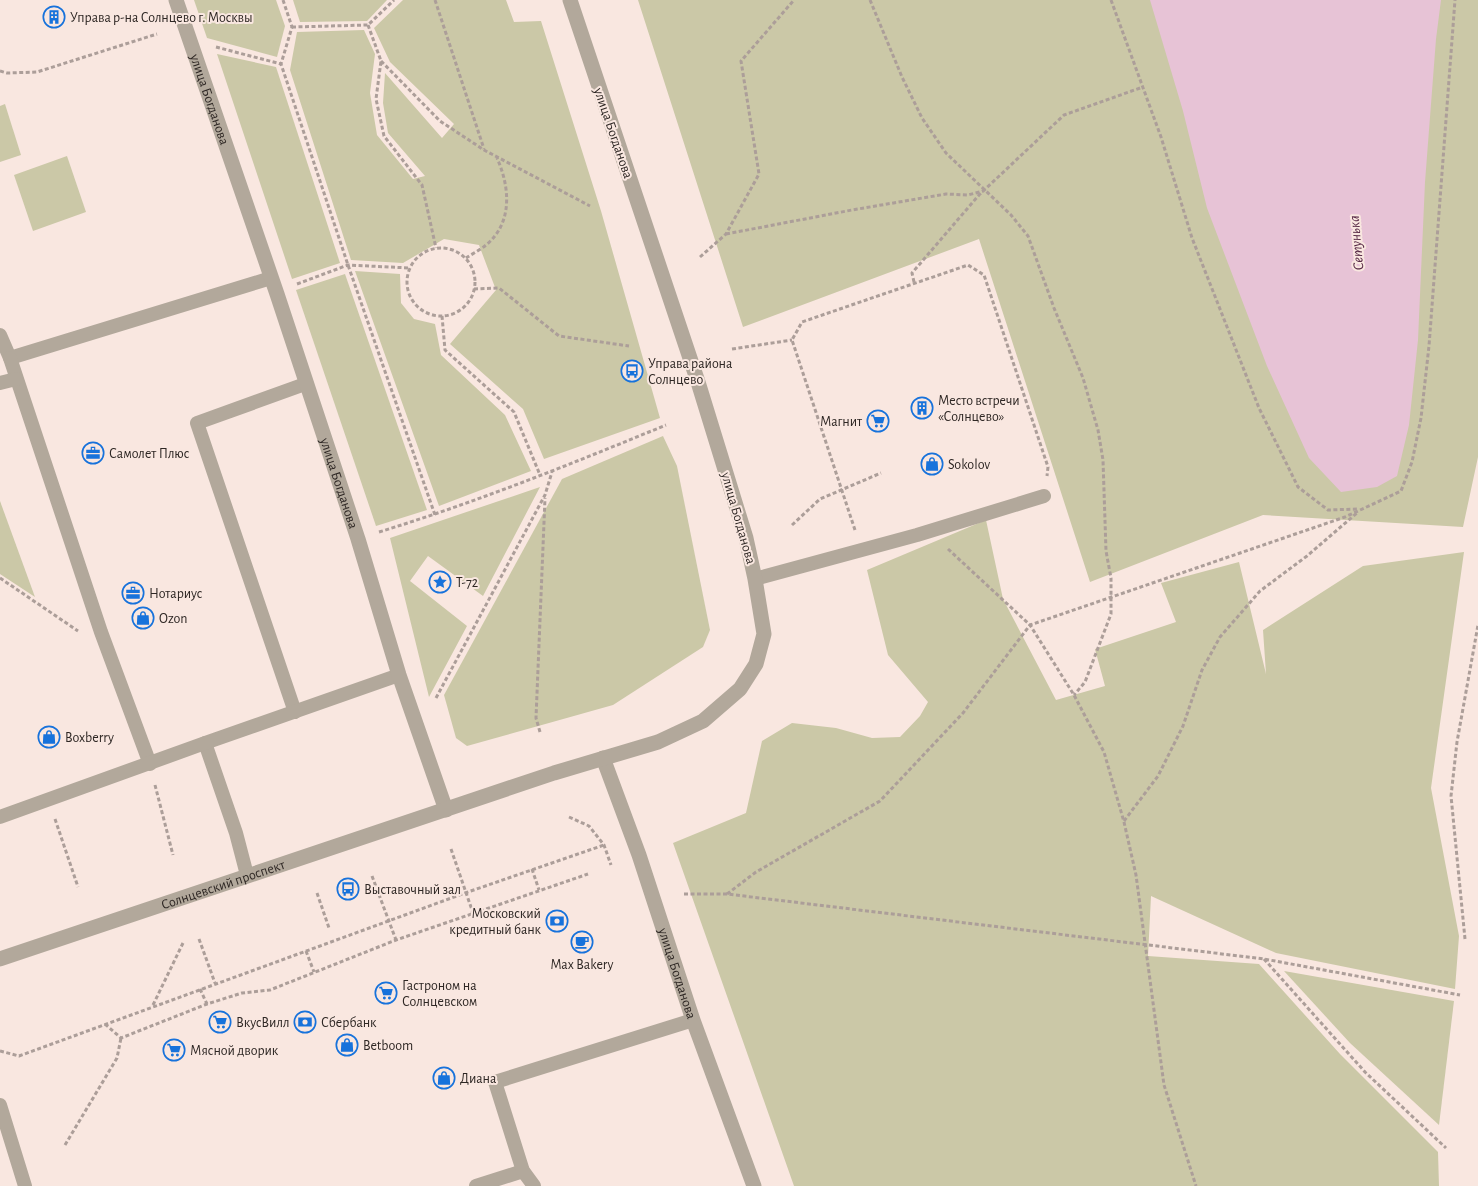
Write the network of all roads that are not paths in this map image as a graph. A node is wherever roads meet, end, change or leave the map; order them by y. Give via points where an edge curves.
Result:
1 (176, 0) edge
2 (570, 0) edge
3 (271, 278) junction
4 (0, 335) edge
5 (10, 358) junction
6 (16, 379) junction
7 (0, 384) edge
8 (305, 384) junction
9 (1044, 496) road end
10 (755, 579) junction
11 (399, 675) junction
12 (295, 712) junction
13 (205, 743) junction
14 (603, 758) junction
15 (150, 764) junction
16 (446, 810) junction
17 (0, 817) edge
18 (247, 875) junction
19 (0, 959) edge
20 (693, 1020) junction
21 (0, 1105) edge
22 (523, 1171) junction
23 (25, 1186) edge
24 (476, 1186) edge
25 (534, 1186) edge
26 (754, 1186) edge

1 - 3 street, улица Богданова
2 - 10 street, улица Богданова via 698,382 746,538
3 - 5 lane
3 - 8 street, улица Богданова
4 - 5 lane
5 - 6 lane
6 - 7 lane
6 - 15 lane via 101,632
8 - 11 street, улица Богданова via 358,539
8 - 12 lane via 197,423
9 - 10 lane
10 - 14 street, улица Богданова via 764,634 756,664 740,689 703,721 658,742
11 - 12 lane
11 - 16 street, улица Богданова
12 - 13 lane
13 - 15 lane
13 - 18 lane
14 - 16 street, улица Богданова
14 - 20 street, улица Богданова via 639,855
15 - 17 lane
16 - 18 street, Солнцевский проспект
18 - 19 street, Солнцевский проспект
20 - 22 lane via 495,1082
20 - 26 street, улица Богданова
21 - 23 lane
22 - 24 lane
22 - 25 lane

